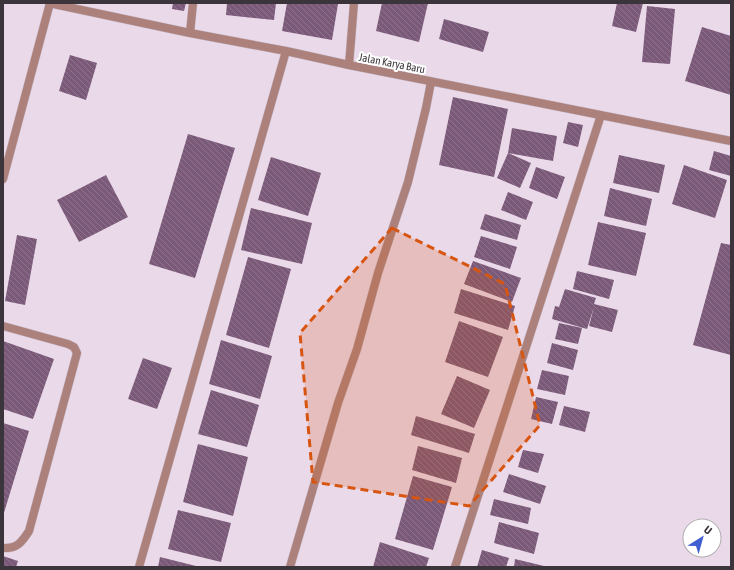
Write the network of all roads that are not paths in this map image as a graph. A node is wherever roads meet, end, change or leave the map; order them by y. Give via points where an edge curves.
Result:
1 (49, 3) edge
2 (194, 3) edge
3 (354, 3) edge
4 (190, 33) junction
5 (286, 51) junction
6 (348, 65) junction
7 (431, 82) junction
8 (601, 116) junction
9 (731, 141) edge
10 (3, 179) edge
11 (3, 326) edge
12 (3, 548) edge
13 (139, 567) edge
14 (290, 567) edge
15 (455, 567) edge

1 - 4 street, Jalan Karya Baru
1 - 10 street
2 - 4 street
3 - 6 street
4 - 5 street, Jalan Karya Baru
5 - 6 street, Jalan Karya Baru
5 - 13 street
6 - 7 street, Jalan Karya Baru
7 - 8 street, Jalan Karya Baru
7 - 14 street via 408,182 338,403
8 - 9 street, Jalan Karya Baru
8 - 15 street
11 - 12 street via 68,344 74,347 77,353 29,532 23,542 14,548

